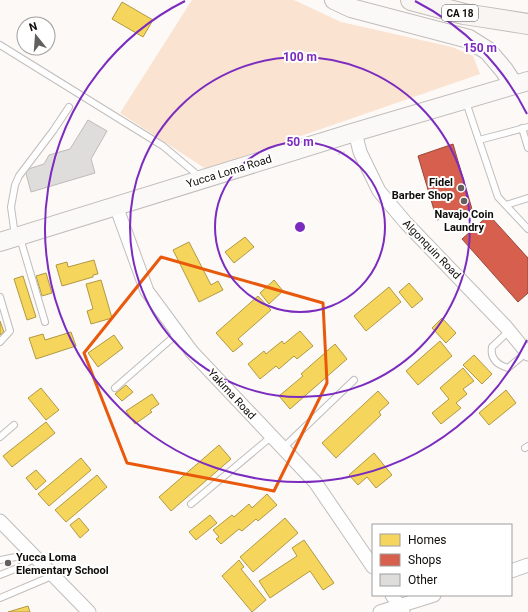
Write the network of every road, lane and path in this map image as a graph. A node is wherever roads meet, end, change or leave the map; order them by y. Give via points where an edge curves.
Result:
1 (334, 0) edge
2 (410, 0) edge
3 (528, 24) edge
4 (0, 45) edge
5 (520, 83) edge
6 (465, 99) junction
7 (69, 107) dead end
8 (525, 128) edge
9 (355, 132) junction
10 (479, 140) junction
11 (528, 148) edge
12 (203, 179) junction
13 (528, 198) edge
14 (506, 205) junction
15 (116, 206) junction
16 (528, 229) edge
17 (12, 239) edge
18 (0, 297) edge
19 (45, 322) dead end
20 (510, 330) junction
21 (178, 333) junction
22 (0, 342) edge
23 (527, 353) edge
24 (354, 380) dead end
25 (114, 388) dead end
26 (14, 426) dead end
27 (272, 436) junction
28 (0, 437) edge
29 (283, 448) junction
30 (191, 504) dead end
31 (0, 521) edge
32 (33, 556) junction
33 (0, 560) edge
34 (528, 565) edge
35 (372, 566) edge
36 (512, 571) edge
37 (0, 575) edge
38 (52, 576) junction
39 (393, 596) edge
40 (432, 596) edge
41 (0, 598) edge
42 (401, 609) edge
43 (89, 612) edge
44 (380, 612) edge

1 - 5 main road via 351,8 469,39 488,51 504,70
2 - 3 main road, CA 18 via 464,14
4 - 12 lane via 163,146
5 - 6 main road, Yucca Loma Road
6 - 9 main road, Yucca Loma Road
6 - 10 lane
7 - 17 lane via 15,185 11,207
8 - 10 lane
8 - 11 lane
9 - 12 main road, Yucca Loma Road
9 - 20 street, Algonquin Road via 360,152 379,191 406,223
10 - 14 lane via 498,197
12 - 15 main road, Yucca Loma Road
13 - 14 lane
14 - 16 lane
15 - 17 main road, Yucca Loma Road
15 - 21 street, Yakima Road via 147,291
17 - 19 lane
18 - 22 lane via 10,331
20 - 23 street, Algonquin Road
20 - 23 lane via 492,347 493,358 499,365 508,368
21 - 25 lane
21 - 27 street, Yakima Road via 192,352
24 - 29 lane
26 - 28 lane
27 - 29 street, Yakima Road
27 - 30 lane
29 - 35 street, Yakima Road via 315,482
31 - 32 street
32 - 33 lane
32 - 37 lane
32 - 38 street
34 - 36 street
38 - 41 lane
38 - 43 street
39 - 42 street
40 - 42 street
42 - 44 street

